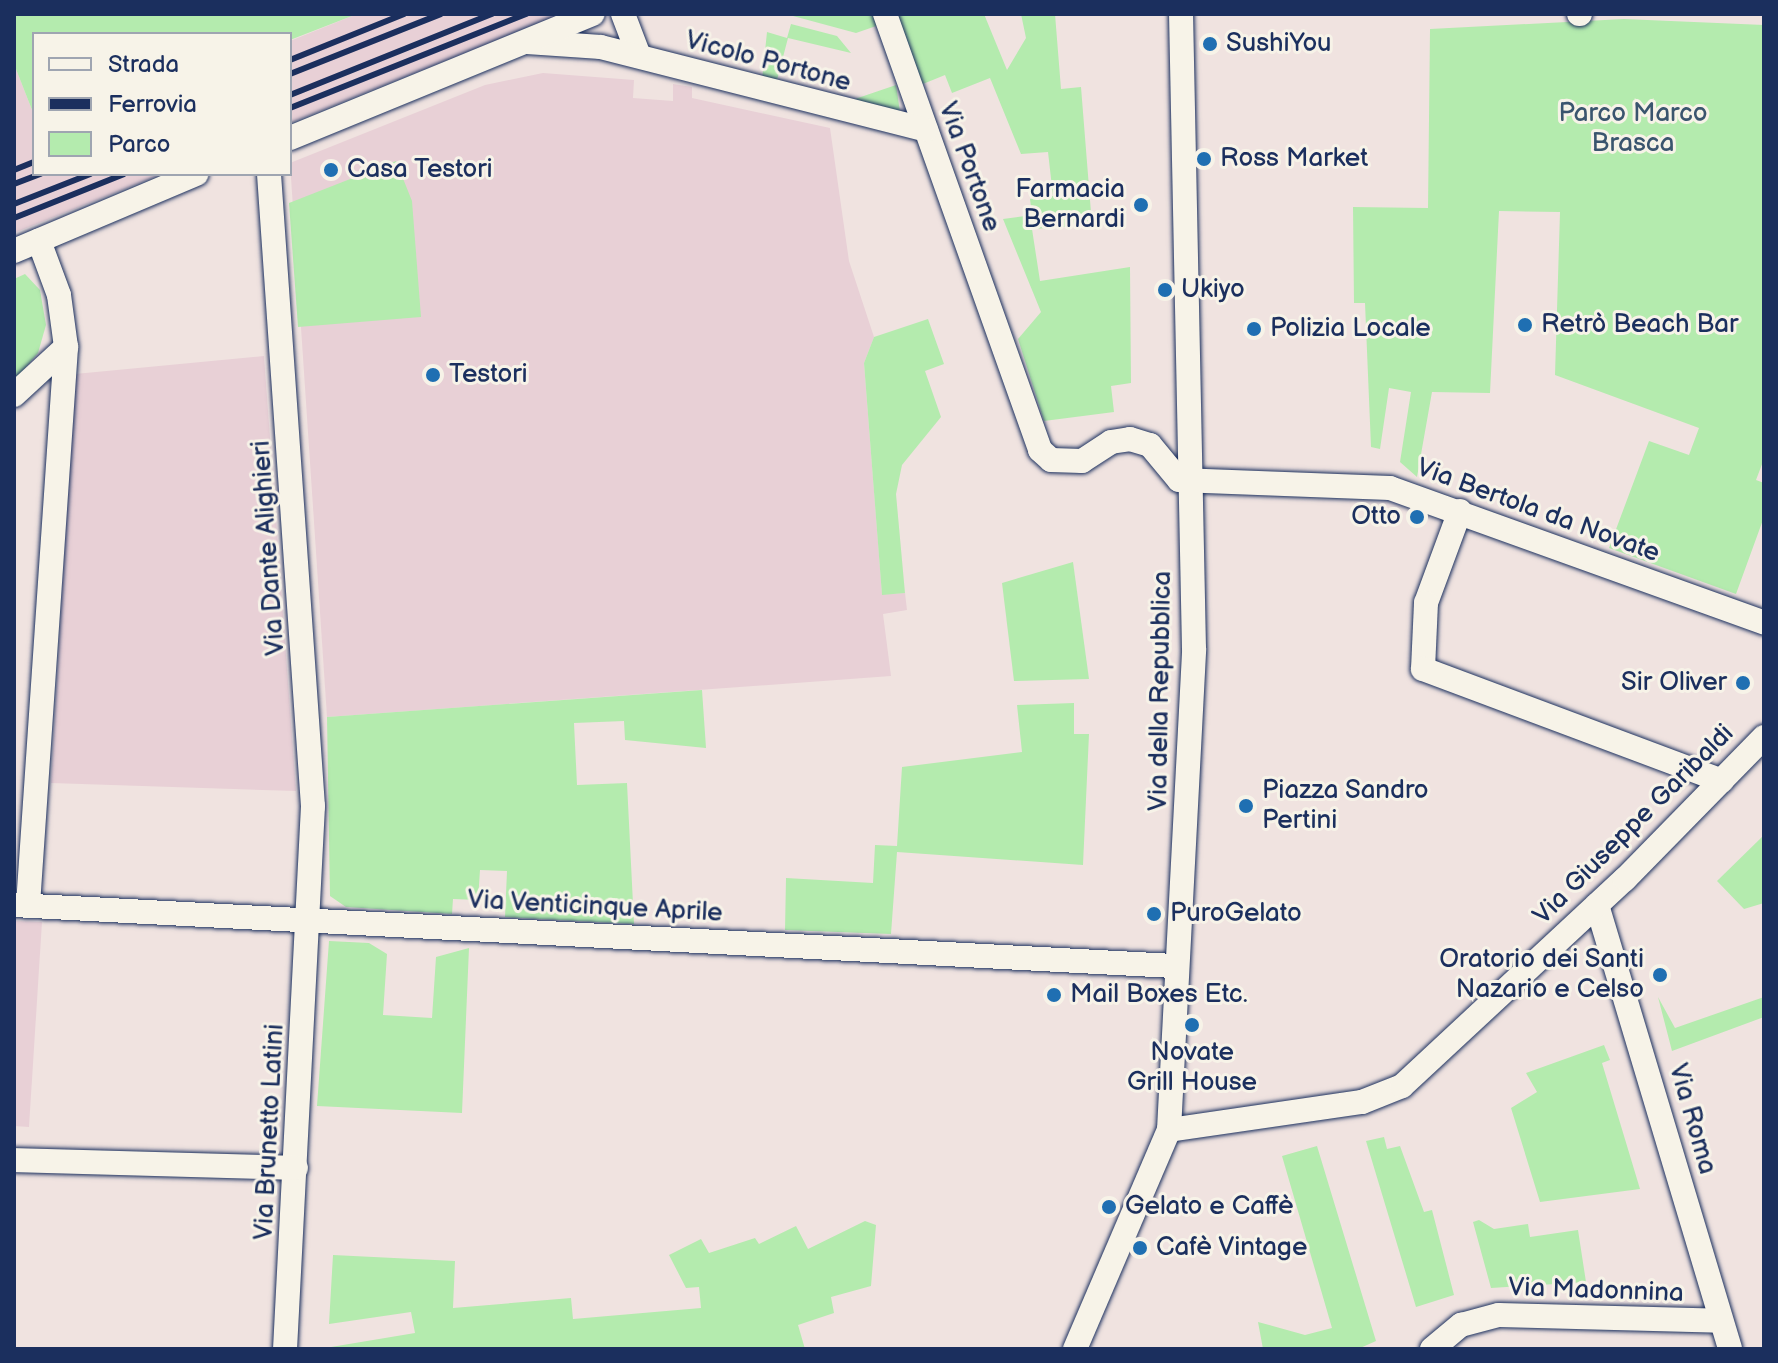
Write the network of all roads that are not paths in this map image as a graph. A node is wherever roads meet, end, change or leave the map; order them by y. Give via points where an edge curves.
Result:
1 (593, 14) edge
2 (623, 14) edge
3 (885, 14) edge
4 (1181, 14) edge
5 (527, 42) junction
6 (639, 56) junction
7 (926, 130) junction
8 (292, 137) edge
9 (191, 176) edge
10 (269, 176) edge
11 (39, 241) junction
12 (14, 251) edge
13 (66, 347) junction
14 (14, 395) edge
15 (1190, 482) junction
16 (1460, 511) junction
17 (1764, 623) edge
18 (1764, 737) edge
19 (1722, 781) junction
20 (21, 905) edge
21 (1597, 905) junction
22 (309, 919) junction
23 (1174, 966) junction
24 (1169, 1130) junction
25 (14, 1160) edge
26 (296, 1168) junction
27 (1721, 1321) junction
28 (285, 1349) edge
29 (1075, 1349) edge
30 (1432, 1349) edge
31 (1730, 1349) edge

1 - 5 street
2 - 6 street
3 - 7 street, Via Portone
4 - 15 street, Via della Repubblica
5 - 6 street, Vicolo Portone
5 - 8 street
6 - 7 street, Vicolo Portone
7 - 15 street, Via Portone via 1040,450 1051,460 1082,461 1130,439 1150,445 1179,480
9 - 11 street
10 - 22 street, Via Dante Alighieri via 312,745
11 - 12 street
11 - 13 street via 59,295
13 - 14 street
13 - 20 street
15 - 16 street, Via Bertola da Novate via 1390,488
15 - 23 street, Via della Repubblica via 1194,649 1181,942
16 - 17 street, Via Bertola da Novate
16 - 19 street via 1426,603 1423,669
18 - 19 street, Via Giuseppe Garibaldi
19 - 21 street, Via Giuseppe Garibaldi
20 - 22 street, Via Venticinque Aprile
21 - 24 street, Via Giuseppe Garibaldi via 1393,1092
21 - 27 street, Via Roma
22 - 23 street, Via Venticinque Aprile
22 - 26 street, Via Brunetto Latini
23 - 24 street, Via della Repubblica
24 - 29 street, Via della Repubblica
25 - 26 street
26 - 28 street, Via Brunetto Latini
27 - 30 street, Via Madonnina via 1499,1315 1461,1325
27 - 31 street, Via Roma

